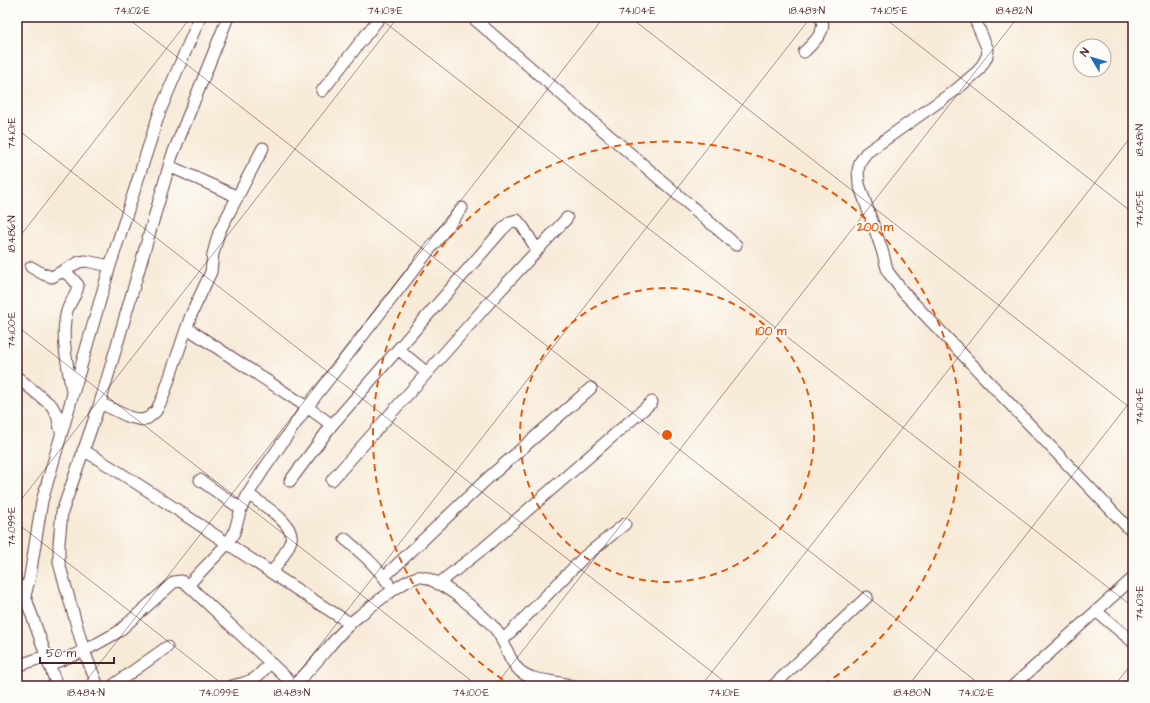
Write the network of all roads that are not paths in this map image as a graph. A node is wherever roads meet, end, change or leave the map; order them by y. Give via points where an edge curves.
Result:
1 (200, 17) edge
2 (228, 17) edge
3 (380, 17) edge
4 (472, 17) edge
5 (820, 17) edge
6 (974, 17) edge
7 (804, 52) dead end
8 (322, 91) dead end
9 (263, 148) dead end
10 (169, 166) junction
11 (238, 197) junction
12 (462, 208) dead end
13 (567, 218) dead end
14 (736, 245) dead end
15 (537, 250) junction
16 (110, 266) junction
17 (31, 267) dead end
18 (63, 271) junction
19 (187, 328) junction
20 (398, 349) junction
21 (427, 372) junction
22 (17, 377) edge
23 (591, 388) dead end
24 (73, 394) junction
25 (652, 402) dead end
26 (100, 403) junction
27 (306, 407) junction
28 (332, 425) junction
29 (61, 433) junction
30 (83, 450) junction
31 (200, 480) dead end
32 (332, 480) dead end
33 (290, 481) dead end
34 (248, 494) junction
35 (241, 509) junction
36 (625, 524) dead end
37 (1133, 533) edge
38 (345, 539) dead end
39 (228, 543) junction
40 (272, 572) junction
41 (384, 577) junction
42 (1133, 578) edge
43 (17, 583) edge
44 (438, 584) junction
45 (188, 585) junction
46 (393, 591) junction
47 (25, 596) junction
48 (867, 597) dead end
49 (1096, 612) junction
50 (350, 623) junction
51 (502, 641) junction
52 (1133, 642) edge
53 (167, 646) dead end
54 (80, 652) junction
55 (48, 660) junction
56 (270, 663) junction
57 (17, 666) edge
58 (57, 686) edge
59 (98, 686) edge
60 (112, 686) edge
61 (232, 686) edge
62 (294, 686) edge
63 (572, 686) edge
64 (773, 686) edge
65 (1013, 686) edge

1 - 16 street via 160,111
2 - 10 street
3 - 8 street
4 - 14 street
5 - 7 street via 823,23 820,34
6 - 37 street via 988,50 978,71 957,89 866,153 858,170 859,184 888,272 904,293
9 - 11 street
10 - 11 street
10 - 26 street
11 - 19 street via 219,232 211,272
12 - 27 street
13 - 15 street
15 - 20 street via 520,222 510,222
15 - 21 street
16 - 18 street via 86,261 73,264
16 - 24 street
17 - 18 street via 50,277
18 - 24 street via 78,285 67,311 65,335
19 - 26 street via 156,412 142,420 129,417
19 - 27 street
20 - 21 street
20 - 28 street
21 - 32 street
22 - 29 street via 52,406
23 - 41 street via 487,479
24 - 29 street
25 - 44 street via 484,548
26 - 30 street
27 - 28 street
27 - 34 street
28 - 33 street
29 - 47 street via 42,501 32,570
30 - 39 street
30 - 54 street via 62,512 59,544 59,563
31 - 35 street
34 - 35 street
34 - 40 street via 281,519 290,530 291,541
35 - 39 street via 234,533
36 - 51 street via 584,558
38 - 41 street
39 - 40 street
39 - 45 street
40 - 50 street
41 - 46 street
42 - 49 street
43 - 47 street
44 - 46 street via 431,579 416,577
44 - 51 street via 485,618
45 - 54 street via 182,581 174,582 118,632
45 - 56 street
46 - 50 street
47 - 55 street
48 - 64 street
49 - 52 street
49 - 65 street
50 - 62 street
51 - 63 street via 514,665 526,675
53 - 60 street
54 - 55 street
54 - 59 street
55 - 57 street
55 - 58 street
56 - 61 street via 251,682
56 - 62 street

